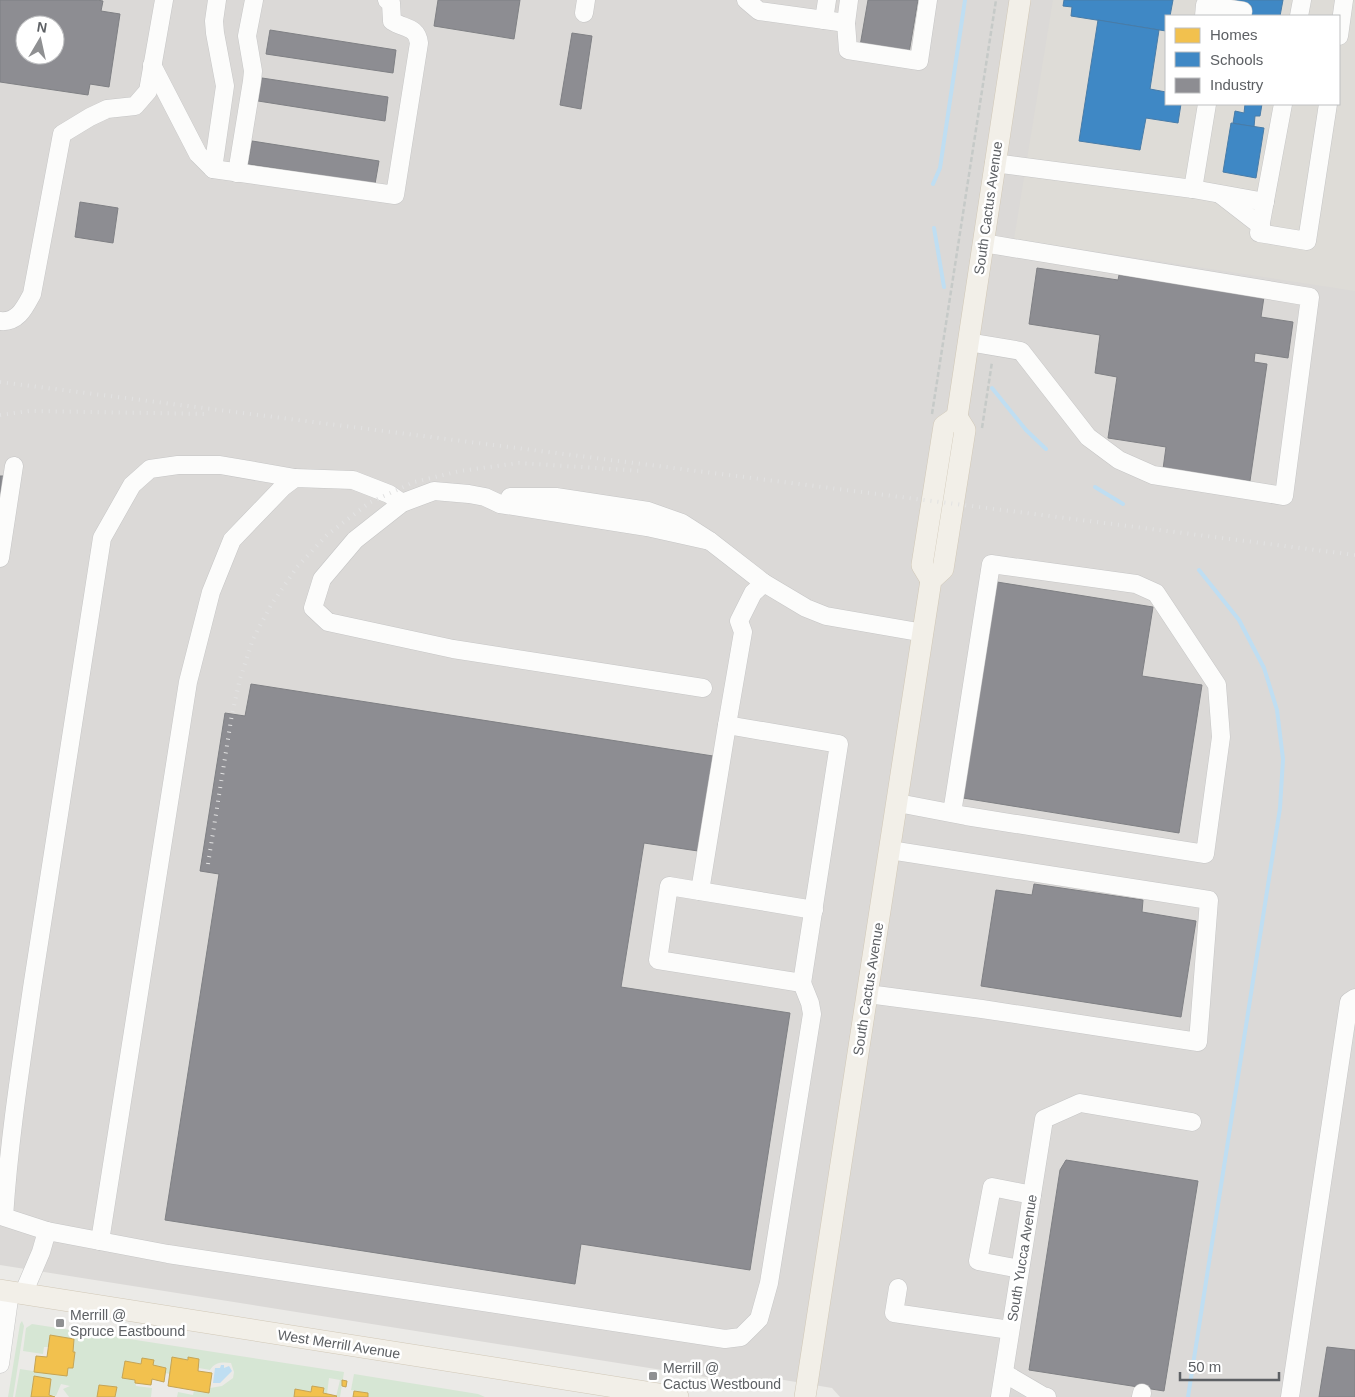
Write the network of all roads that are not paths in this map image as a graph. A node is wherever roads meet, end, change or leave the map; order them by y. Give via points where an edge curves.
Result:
1 (164, 0) edge
2 (217, 0) edge
3 (254, 0) edge
4 (387, 0) edge
5 (746, 0) edge
6 (827, 0) edge
7 (849, 0) edge
8 (928, 0) edge
9 (1020, 0) edge
10 (1302, 0) edge
11 (1344, 0) edge
12 (1204, 15) edge
13 (1242, 15) edge
14 (1299, 15) edge
15 (824, 20) junction
16 (846, 23) junction
17 (1340, 29) edge
18 (152, 65) junction
19 (1207, 105) edge
20 (1283, 105) edge
21 (1328, 105) edge
22 (994, 163) junction
23 (213, 169) junction
24 (237, 173) junction
25 (1193, 189) junction
26 (1219, 193) junction
27 (1265, 202) junction
28 (1261, 226) junction
29 (983, 243) junction
30 (0, 321) edge
31 (968, 342) junction
32 (14, 466) dead end
33 (295, 478) junction
34 (402, 503) junction
35 (0, 558) edge
36 (764, 583) junction
37 (924, 633) junction
38 (703, 688) dead end
39 (727, 726) junction
40 (898, 803) junction
41 (952, 812) junction
42 (890, 850) junction
43 (700, 891) junction
44 (814, 910) junction
45 (802, 983) junction
46 (868, 994) junction
47 (1355, 998) edge
48 (1192, 1122) dead end
49 (1032, 1195) junction
50 (47, 1231) junction
51 (100, 1242) junction
52 (1020, 1269) junction
53 (898, 1288) dead end
54 (11, 1292) edge
55 (1010, 1330) junction
56 (0, 1364) edge
57 (1004, 1373) junction
58 (678, 1397) edge
59 (805, 1397) edge
60 (1000, 1397) edge
61 (1047, 1397) edge
62 (1290, 1397) edge

1 - 18 street
2 - 23 street via 215,33 225,86
3 - 24 street via 247,36 253,71
4 - 24 street via 391,3 392,21 412,29 418,35 419,43 395,195
5 - 15 street via 759,10
6 - 15 street
7 - 16 street
8 - 16 street via 919,61 848,50
9 - 22 main road, South Cactus Avenue
10 - 14 street
11 - 17 street
12 - 13 street via 1205,5 1243,11
15 - 16 street
18 - 23 street via 198,154
18 - 30 street via 148,91 135,106 108,109 62,134 32,294 22,313 6,322
19 - 25 street
20 - 27 street
21 - 28 street via 1307,241 1259,233
22 - 25 street
22 - 29 main road, South Cactus Avenue
23 - 24 street
25 - 26 street
26 - 27 street
26 - 28 street
27 - 28 street
29 - 31 main road, South Cactus Avenue
29 - 31 street via 1310,297 1284,496 1153,476 1119,460 1088,437 1021,351
31 - 37 main road, South Cactus Avenue via 957,417 965,430 944,569 931,580
32 - 35 street
33 - 34 street via 353,480 389,494
33 - 50 street via 220,465 178,465 150,470 132,485 102,538 43,904 13,1117 5,1199 4,1217
33 - 51 street via 232,540 211,592 190,673
34 - 36 street via 434,491 470,494 500,504 710,541
34 - 38 street via 355,540 322,579 313,608 328,622 453,649
36 - 37 street via 826,616
36 - 39 street via 753,594 739,621 743,632
37 - 40 main road, South Cactus Avenue
39 - 43 street
39 - 44 street via 839,744
40 - 41 street
40 - 42 main road, South Cactus Avenue
41 - 41 street via 1205,854 1221,737 1217,685 1156,592 1136,584 991,564
42 - 46 main road, South Cactus Avenue
42 - 46 street via 1210,900 1198,1042
43 - 44 street
43 - 45 street via 669,886 658,960
44 - 45 street
45 - 51 street via 812,1014 769,1283 759,1319 742,1337 725,1339
46 - 59 main road, South Cactus Avenue
47 - 62 street via 1350,1002
48 - 49 street, South Yucca Avenue via 1080,1103 1044,1119
49 - 52 street, South Yucca Avenue
49 - 52 street via 992,1187 978,1261
50 - 51 street
50 - 54 street via 42,1252
52 - 55 street, South Yucca Avenue
53 - 55 street via 894,1313
54 - 56 street
54 - 58 main road, West Merrill Avenue
55 - 57 street, South Yucca Avenue
57 - 60 street, South Yucca Avenue
57 - 61 street

